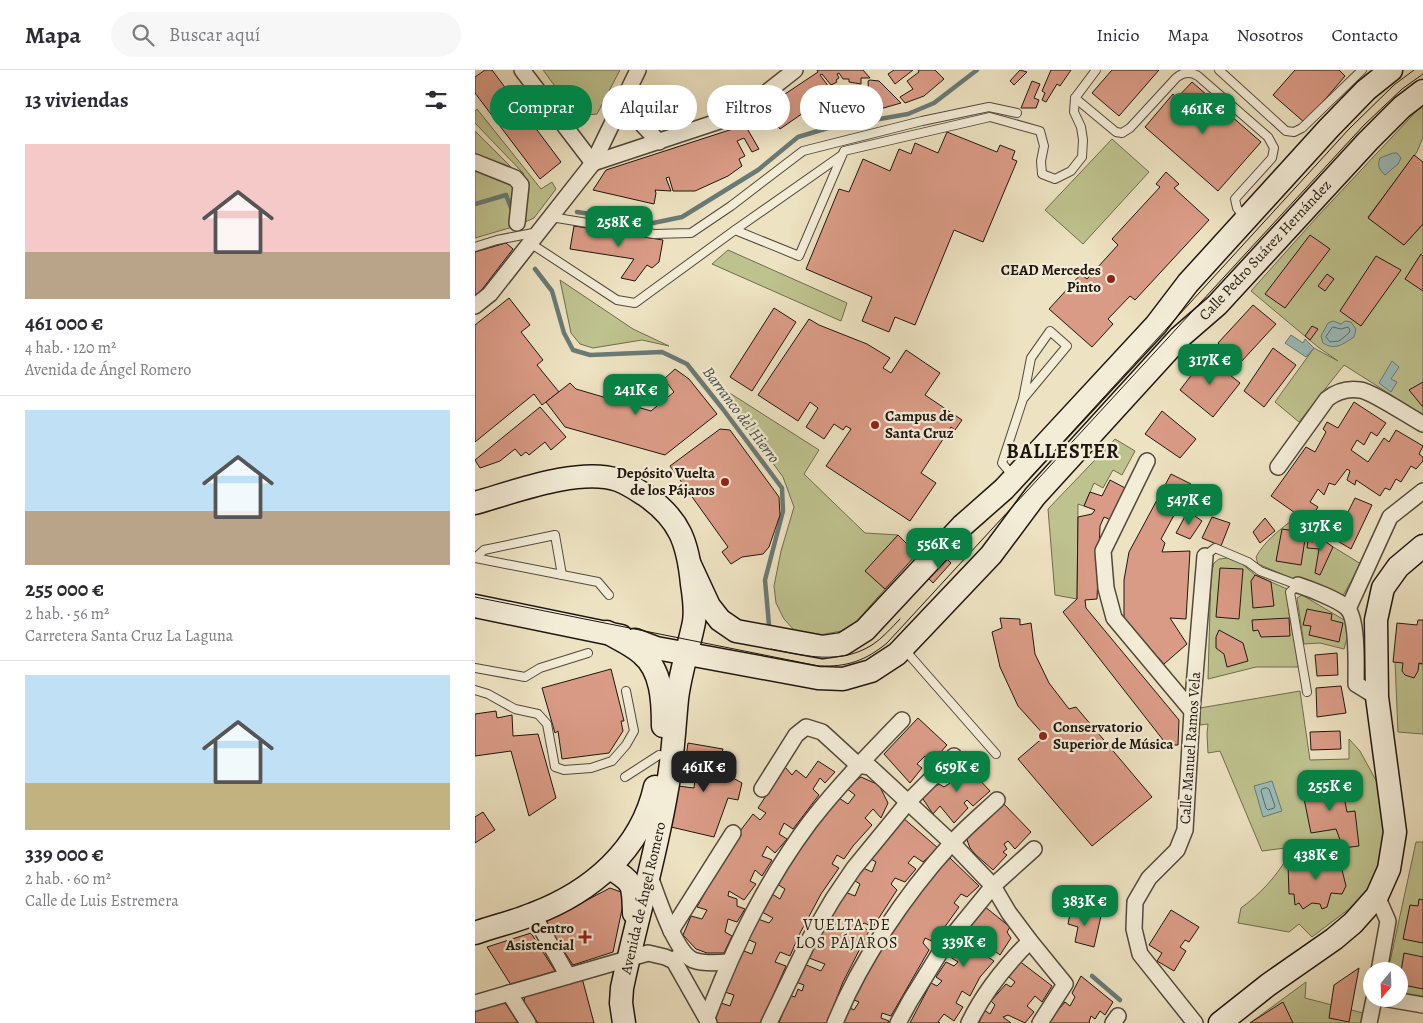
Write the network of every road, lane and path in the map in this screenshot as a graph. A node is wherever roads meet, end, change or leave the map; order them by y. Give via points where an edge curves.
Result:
1 (522, 70) edge
2 (638, 70) edge
3 (795, 70) edge
4 (1096, 70) edge
5 (1219, 70) edge
6 (1362, 70) edge
7 (1391, 70) edge
8 (631, 85) edge
9 (1423, 91) edge
10 (1075, 98) junction
11 (1017, 113) dead end
12 (609, 130) edge
13 (648, 130) edge
14 (659, 142) junction
15 (842, 155) junction
16 (475, 162) edge
17 (593, 163) junction
18 (551, 217) junction
19 (1246, 219) junction
20 (517, 222) dead end
21 (735, 230) junction
22 (540, 231) junction
23 (530, 244) junction
24 (475, 247) edge
25 (475, 306) edge
26 (1023, 399) junction
27 (1423, 424) edge
28 (1147, 461) dead end
29 (1278, 466) dead end
30 (1015, 477) junction
31 (1423, 491) edge
32 (475, 503) edge
33 (1423, 546) edge
34 (1205, 556) joint
35 (475, 558) edge
36 (690, 565) junction
37 (562, 575) junction
38 (1298, 585) junction
39 (609, 595) dead end
40 (475, 606) edge
41 (695, 606) junction
42 (1348, 609) junction
43 (607, 632) junction
44 (635, 640) junction
45 (903, 648) junction
46 (588, 653) dead end
47 (688, 654) junction
48 (751, 665) junction
49 (475, 668) edge
50 (475, 690) edge
51 (626, 691) dead end
52 (1307, 692) dead end
53 (1377, 697) junction
54 (677, 707) junction
55 (1192, 711) junction
56 (902, 720) dead end
57 (996, 754) dead end
58 (659, 755) junction
59 (954, 756) dead end
60 (858, 765) junction
61 (625, 777) dead end
62 (762, 790) dead end
63 (997, 800) dead end
64 (908, 802) junction
65 (733, 833) dead end
66 (952, 843) junction
67 (1034, 849) dead end
68 (610, 868) junction
69 (649, 874) junction
70 (993, 886) junction
71 (1377, 896) junction
72 (533, 914) junction
73 (635, 928) junction
74 (671, 931) junction
75 (475, 933) edge
76 (1030, 941) junction
77 (679, 956) junction
78 (628, 959) junction
79 (728, 962) junction
80 (1381, 962) edge
81 (568, 976) junction
82 (509, 993) junction
83 (475, 1002) edge
84 (1408, 1002) edge
85 (1423, 1005) edge
86 (1372, 1008) edge
87 (708, 1020) edge
88 (528, 1023) edge
89 (624, 1023) edge
90 (769, 1023) edge
91 (835, 1023) edge
92 (899, 1023) edge
93 (969, 1023) edge
94 (1040, 1023) edge
95 (1195, 1023) edge
96 (1220, 1023) edge
97 (1369, 1023) edge

1 - 17 street
2 - 8 street
3 - 14 street via 738,115
4 - 10 lane
5 - 6 lane via 1286,131 1294,132
7 - 19 main road via 1366,90
9 - 45 main road, Calle Pedro Suárez Hernández via 1368,140 1217,304 1181,337 1035,496 991,555
10 - 15 lane via 1074,112 1083,140 1081,157 1071,172 1055,179 1042,174 1044,146 1039,130 990,117 844,151
10 - 19 lane via 1113,131 1122,133 1131,128 1179,76 1189,72 1198,76 1273,144 1272,158 1235,199 1237,208
11 - 18 lane via 989,107 803,151 691,233 654,234
12 - 17 street
13 - 14 street
14 - 17 street
15 - 21 lane
15 - 21 lane via 799,256
16 - 20 street via 515,178 521,184
17 - 18 street
18 - 22 street
19 - 30 main road via 1188,283 1156,325
21 - 23 lane via 635,303 617,300
22 - 23 street
22 - 24 lane
23 - 25 street via 490,294
26 - 26 lane via 1067,346 1050,331 1031,358
26 - 30 lane via 1002,463
27 - 29 street via 1362,390 1348,389 1327,400
28 - 55 street via 1103,551 1106,588 1114,618
30 - 36 main road via 962,526 865,630 843,644 823,647 737,631 720,620 709,606
31 - 42 street via 1390,517
32 - 36 main road, Avenida de Ángel Romero via 583,476 618,480 640,491 672,517 682,536
33 - 53 main road via 1398,567 1383,588 1376,620
34 - 38 lane via 1215,548 1248,562 1260,571
34 - 55 street, Calle Manuel Ramos Vela
35 - 37 lane
35 - 37 lane via 485,550 555,535
36 - 41 main road, Avenida de Ángel Romero
37 - 39 lane via 597,582
38 - 42 street
38 - 52 lane via 1290,592
40 - 43 main road
41 - 44 main road via 685,626 668,643
41 - 47 main road, Avenida de Ángel Romero
42 - 53 street via 1354,624 1356,684
43 - 44 main road
43 - 58 main road via 640,652 659,683 663,709
44 - 47 main road
45 - 48 main road, Calle Pedro Suárez Hernández via 871,671 843,679 818,678
45 - 57 lane
46 - 49 lane via 540,668 525,677
47 - 48 main road, Calle Pedro Suárez Hernández
47 - 54 main road, Avenida de Ángel Romero
48 - 54 main road via 716,663 706,666 687,685
50 - 51 lane via 515,709 538,714 547,724 555,767 565,770 591,768 612,761 626,745 634,731
53 - 71 main road via 1395,832 1389,868
54 - 69 main road, Avenida de Ángel Romero via 667,789
55 - 95 street, Calle Manuel Ramos Vela via 1185,830 1177,850 1149,878 1135,902 1134,929 1140,954
56 - 60 street
58 - 61 lane
58 - 68 main road via 649,809 634,839
59 - 64 street
60 - 62 street via 822,732 806,727 796,735
60 - 64 street via 870,768
60 - 79 street via 782,862
63 - 66 street
64 - 66 street
64 - 90 street via 833,899 809,940
65 - 74 street
66 - 70 street
66 - 91 street via 887,926
67 - 70 street
68 - 72 main road via 565,900
68 - 73 main road via 629,881 633,888
69 - 73 main road, Avenida de Ángel Romero
69 - 74 street
70 - 76 street
70 - 92 street via 943,946
71 - 80 street via 1388,921
71 - 96 main road via 1335,939
72 - 75 main road
72 - 81 street
73 - 78 main road, Avenida de Ángel Romero
74 - 77 street
76 - 93 street via 1000,974
76 - 94 street via 1065,984
77 - 78 street via 648,953
77 - 79 street via 709,963
77 - 87 street
78 - 81 street
78 - 89 main road, Avenida de Ángel Romero via 621,1003
79 - 87 street
81 - 82 street
82 - 83 street
82 - 88 street
84 - 85 street
86 - 97 street

